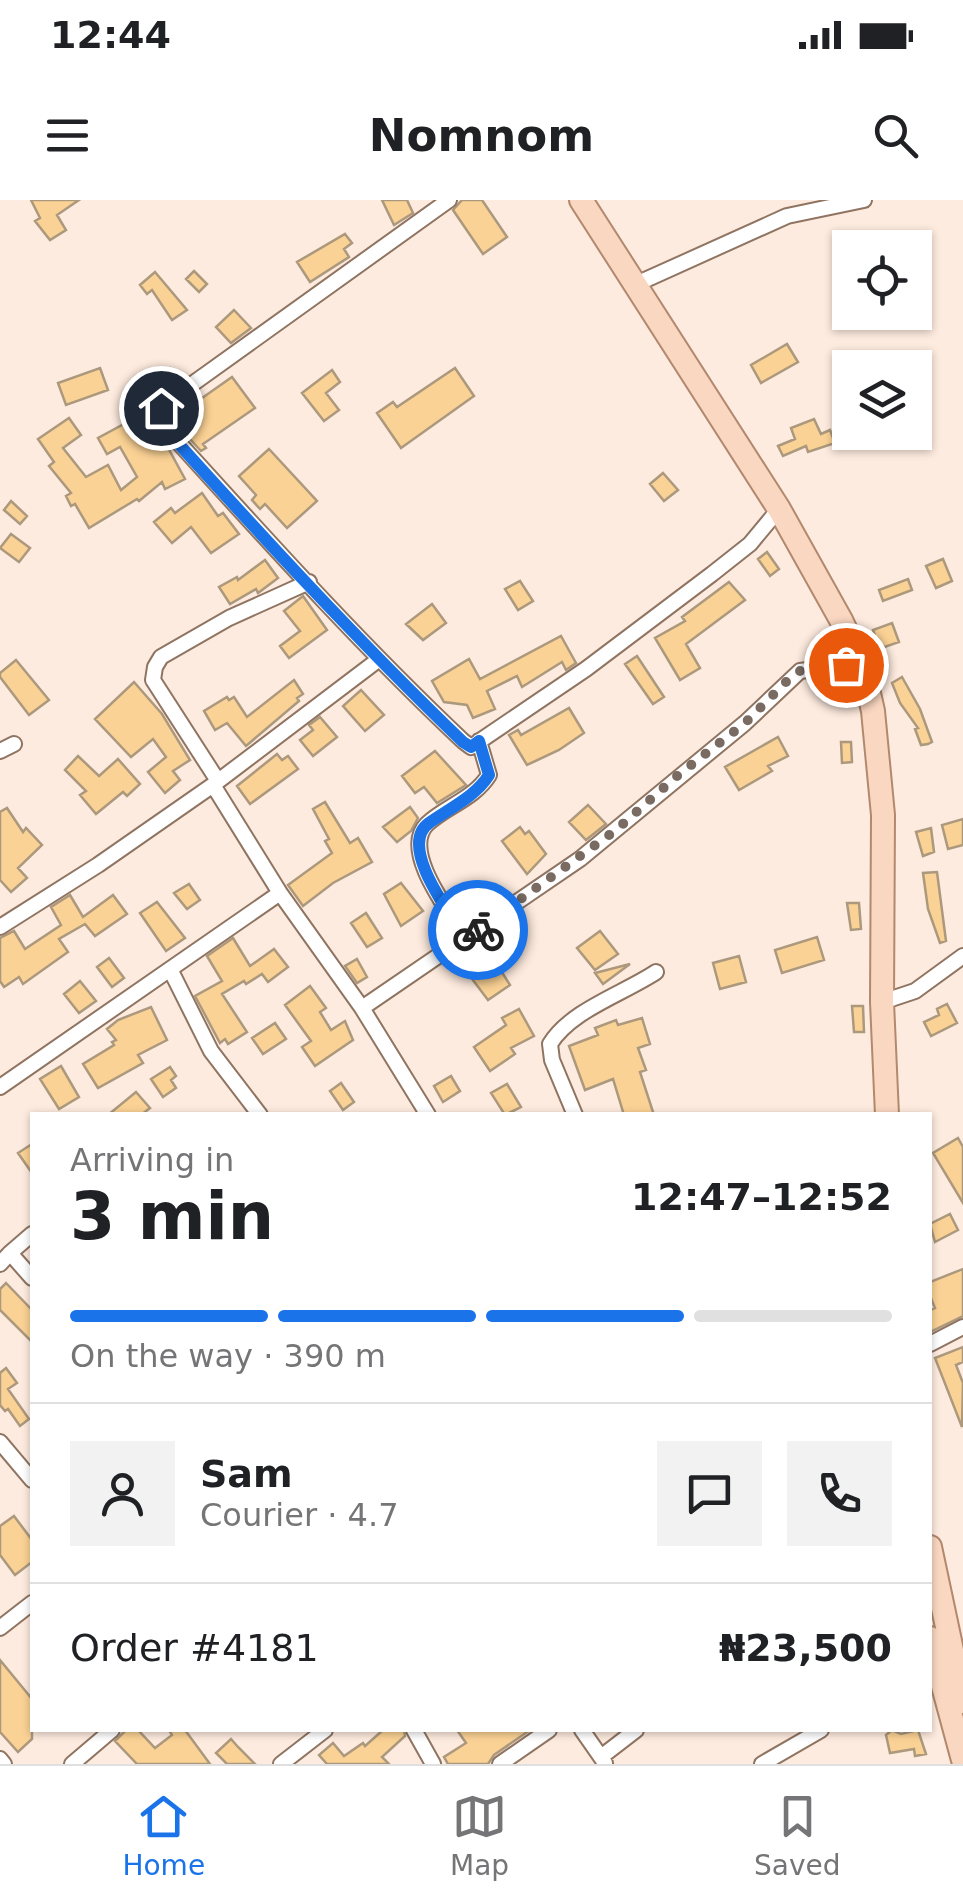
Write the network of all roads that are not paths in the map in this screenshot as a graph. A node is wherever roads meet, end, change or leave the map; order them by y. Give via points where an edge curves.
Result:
1 (449, 200) edge
2 (581, 200) edge
3 (864, 200) edge
4 (634, 285) junction
5 (779, 509) junction
6 (309, 582) junction
7 (378, 660) junction
8 (863, 667) junction
9 (479, 741) junction
10 (215, 783) junction
11 (280, 893) junction
12 (0, 927) edge
13 (466, 939) junction
14 (963, 956) edge
15 (170, 969) junction
16 (656, 972) dead end
17 (882, 1002) junction
18 (362, 1008) junction
19 (0, 1088) edge
20 (258, 1112) edge
21 (426, 1112) edge
22 (574, 1112) edge
23 (887, 1112) edge
24 (30, 1236) edge
25 (5, 1258) edge
26 (30, 1277) edge
27 (963, 1328) edge
28 (932, 1343) edge
29 (2, 1446) edge
30 (30, 1478) edge
31 (932, 1555) edge
32 (30, 1605) edge
33 (0, 1628) edge
34 (934, 1672) edge
35 (963, 1702) edge
36 (110, 1732) edge
37 (322, 1732) edge
38 (415, 1732) edge
39 (546, 1732) edge
40 (583, 1732) edge
41 (634, 1732) edge
42 (818, 1732) edge
43 (603, 1760) edge
44 (963, 1760) edge
45 (72, 1764) edge
46 (280, 1764) edge
47 (432, 1764) edge
48 (500, 1764) edge
49 (762, 1764) edge

1 - 6 street via 161,408 158,421
2 - 4 main road
3 - 4 street via 787,216
4 - 5 main road
5 - 8 main road
5 - 9 street via 725,564
6 - 7 street
6 - 10 street via 229,618 154,666 153,680
7 - 9 street via 463,742 471,747
7 - 10 street
8 - 13 street via 800,671 592,849
8 - 17 main road via 874,711 883,815
9 - 13 street via 489,775 424,826 419,843 420,864
10 - 11 street
10 - 12 street
11 - 15 street
11 - 18 street
13 - 18 street
14 - 17 street via 916,991
15 - 19 street
15 - 20 street via 212,1051
16 - 22 street via 581,1016 550,1044
17 - 23 main road
18 - 21 street
24 - 25 street
25 - 26 street
27 - 28 street
29 - 30 street
31 - 35 main road
32 - 33 street
34 - 44 main road
36 - 45 street
37 - 46 street
38 - 47 street
39 - 48 street
40 - 43 street
41 - 43 street
42 - 49 street

